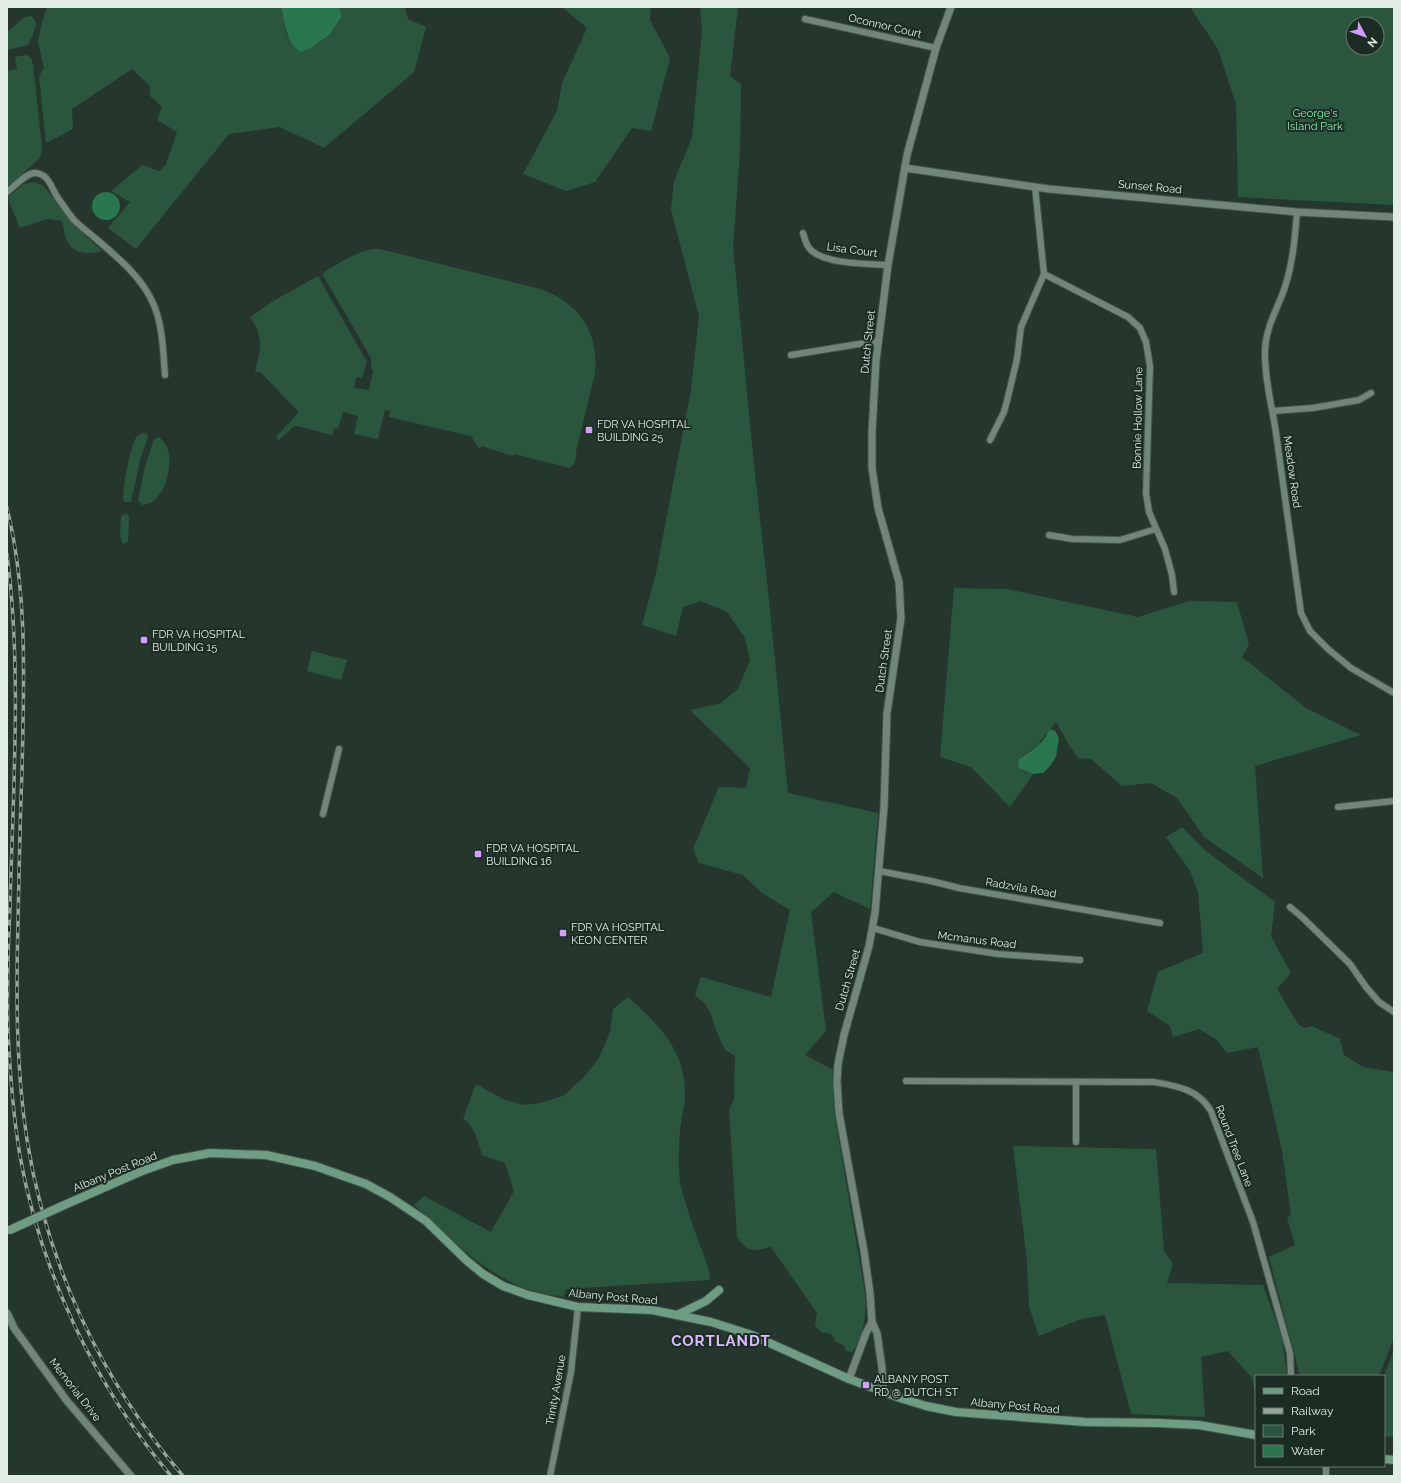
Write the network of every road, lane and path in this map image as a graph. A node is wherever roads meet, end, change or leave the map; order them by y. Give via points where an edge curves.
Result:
1 (951, 7) edge
2 (805, 19) dead end
3 (936, 48) junction
4 (905, 168) junction
5 (1035, 187) junction
6 (7, 192) edge
7 (1297, 212) junction
8 (1394, 217) edge
9 (803, 233) dead end
10 (888, 266) junction
11 (1044, 274) junction
12 (878, 342) junction
13 (791, 354) dead end
14 (165, 375) dead end
15 (1371, 393) dead end
16 (1273, 411) junction
17 (990, 440) dead end
18 (1156, 529) junction
19 (1049, 535) dead end
20 (1174, 592) dead end
21 (1394, 693) edge
22 (339, 749) dead end
23 (1394, 801) edge
24 (1338, 806) dead end
25 (323, 814) dead end
26 (879, 871) junction
27 (1290, 907) dead end
28 (1160, 923) dead end
29 (873, 928) junction
30 (1080, 960) dead end
31 (1394, 1012) edge
32 (906, 1081) dead end
33 (1076, 1082) junction
34 (1076, 1142) dead end
35 (9, 1231) edge
36 (719, 1290) dead end
37 (578, 1307) junction
38 (7, 1313) edge
39 (677, 1315) junction
40 (872, 1322) junction
41 (1290, 1375) edge
42 (849, 1379) junction
43 (883, 1392) junction
44 (1255, 1435) edge
45 (131, 1476) edge
46 (550, 1476) edge

1 - 3 street, Dutch Street
2 - 3 street, Oconnor Court
3 - 4 street, Dutch Street
4 - 5 street, Sunset Road
4 - 10 street, Dutch Street
5 - 7 street, Sunset Road
5 - 11 street
6 - 14 street via 28,175 42,175 49,181 57,197 75,220 117,256 144,287 154,305 160,329
7 - 8 street, Sunset Road
7 - 16 street, Meadow Road via 1294,253 1289,274 1266,336 1266,372
9 - 10 street, Lisa Court via 810,250 829,260
10 - 12 street, Dutch Street
11 - 17 street via 1021,327 1017,359 1004,412
11 - 18 street, Bonnie Hollow Lane via 1128,317 1140,328 1146,342 1150,366 1146,493 1149,512
12 - 13 street
12 - 26 street, Dutch Street via 872,468 878,508 897,574 901,602 888,713
15 - 16 street via 1359,400 1313,408
16 - 21 street, Meadow Road via 1301,613 1310,631 1328,649 1351,668
18 - 19 street via 1120,540
18 - 20 street, Bonnie Hollow Lane via 1165,549
22 - 25 street
23 - 24 street
26 - 28 street, Radzvila Road via 959,888
26 - 29 street, Dutch Street
27 - 31 street via 1350,964 1379,1002
29 - 30 street, Mcmanus Road via 920,942 998,954
29 - 40 street, Dutch Street via 844,1035 837,1082 839,1113 864,1251
32 - 33 street, Round Tree Lane
33 - 34 street
33 - 41 street, Round Tree Lane via 1160,1083 1178,1086 1206,1102 1253,1222 1290,1353
35 - 37 main road, Albany Post Road, bridge via 142,1171 173,1160 210,1153 266,1155 314,1166 366,1184 426,1221 466,1260 503,1286 528,1296
36 - 39 main road via 706,1301
37 - 39 main road, Albany Post Road via 652,1310
37 - 46 street, Trinity Avenue via 571,1372
38 - 45 street, Memorial Drive via 14,1328 67,1401
39 - 42 main road, Albany Post Road via 752,1335
40 - 42 street
40 - 43 street, Dutch Street via 877,1333
42 - 43 main road, Albany Post Road
43 - 44 main road, Albany Post Road via 926,1406 956,1412 1078,1422 1199,1425

